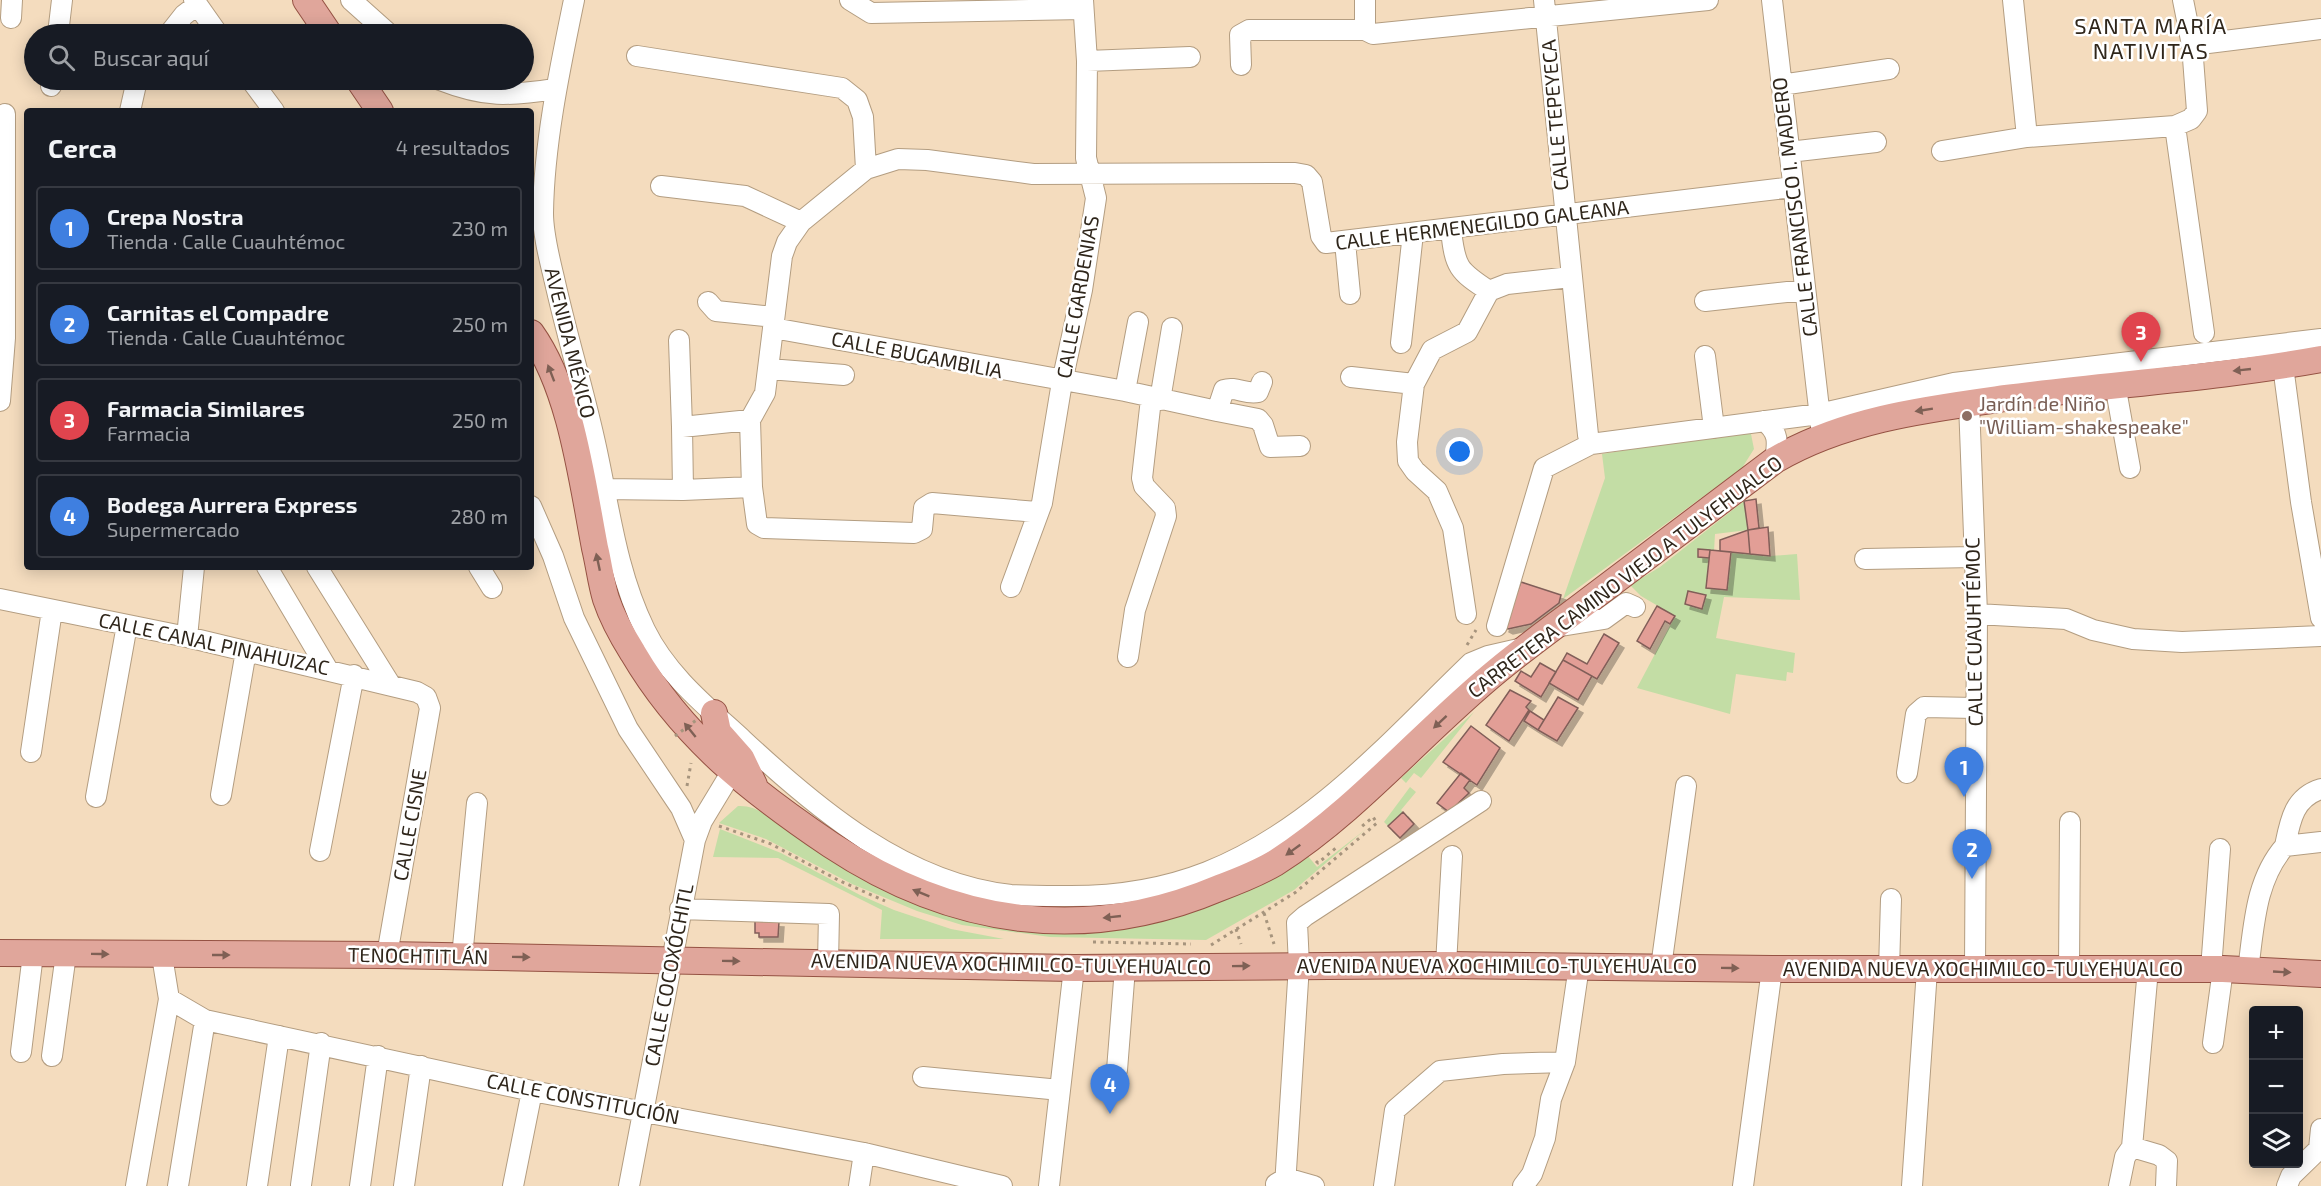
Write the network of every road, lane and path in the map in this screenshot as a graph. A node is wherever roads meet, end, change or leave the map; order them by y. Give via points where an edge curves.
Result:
1 (62, 0) edge
2 (306, 0) edge
3 (351, 0) edge
4 (574, 0) edge
5 (850, 0) edge
6 (1365, 0) edge
7 (1708, 0) edge
8 (1772, 0) edge
9 (2013, 0) edge
10 (2183, 0) edge
11 (196, 3) edge
12 (1083, 5) edge
13 (923, 6) edge
14 (1545, 9) edge
15 (59, 24) edge
16 (177, 24) edge
17 (211, 24) edge
18 (322, 24) edge
19 (378, 24) edge
20 (2321, 29) edge
21 (1369, 32) junction
22 (2192, 45) junction
23 (637, 56) dead end
24 (1190, 57) dead end
25 (1087, 61) junction
26 (1241, 65) dead end
27 (1889, 69) dead end
28 (1781, 85) junction
29 (555, 89) junction
30 (135, 90) edge
31 (258, 90) edge
32 (366, 90) edge
33 (465, 90) edge
34 (131, 108) edge
35 (272, 108) edge
36 (378, 108) edge
37 (5, 114) dead end
38 (2175, 126) junction
39 (2027, 137) junction
40 (3, 138) edge
41 (1876, 142) dead end
42 (1942, 151) dead end
43 (1789, 152) junction
44 (866, 169) junction
45 (1092, 174) junction
46 (2, 182) edge
47 (661, 186) dead end
48 (1793, 187) junction
49 (1564, 216) junction
50 (801, 222) junction
51 (1451, 230) junction
52 (1413, 233) junction
53 (1345, 242) junction
54 (1571, 277) junction
55 (1805, 290) junction
56 (1489, 291) junction
57 (1350, 294) dead end
58 (1705, 301) dead end
59 (708, 302) dead end
60 (773, 322) junction
61 (1138, 322) dead end
62 (1172, 328) dead end
63 (534, 337) edge
64 (2, 338) edge
65 (2321, 339) edge
66 (679, 340) dead end
67 (1401, 343) dead end
68 (2206, 353) junction
69 (1705, 356) dead end
70 (2321, 359) edge
71 (2283, 366) junction
72 (769, 369) junction
73 (844, 375) dead end
74 (1351, 377) dead end
75 (1, 379) edge
76 (1062, 382) junction
77 (1262, 382) dead end
78 (1414, 384) junction
79 (2115, 384) junction
80 (1125, 391) junction
81 (1156, 399) junction
82 (0, 401) edge
83 (1969, 403) junction
84 (1218, 411) junction
85 (750, 420) junction
86 (1764, 421) junction
87 (1820, 424) junction
88 (682, 427) junction
89 (1714, 428) junction
90 (1591, 444) junction
91 (1300, 446) dead end
92 (1775, 460) junction
93 (2130, 468) dead end
94 (752, 487) junction
95 (604, 489) junction
96 (683, 490) junction
97 (1037, 512) junction
98 (534, 514) edge
99 (1974, 557) junction
100 (1865, 559) dead end
101 (194, 570) edge
102 (269, 570) edge
103 (319, 570) edge
104 (481, 570) edge
105 (1011, 587) dead end
106 (492, 588) dead end
107 (0, 599) edge
108 (1635, 608) dead end
109 (52, 610) junction
110 (1466, 614) joint
111 (1977, 614) junction
112 (2321, 618) edge
113 (127, 625) junction
114 (1497, 626) dead end
115 (1555, 627) junction
116 (2321, 636) edge
117 (187, 637) junction
118 (1526, 648) junction
119 (246, 651) junction
120 (1128, 657) dead end
121 (1479, 660) junction
122 (328, 670) junction
123 (354, 675) junction
124 (390, 684) junction
125 (426, 697) joint
126 (1975, 708) junction
127 (706, 716) junction
128 (675, 736) dead end
129 (31, 752) dead end
130 (731, 773) junction
131 (1907, 773) dead end
132 (1686, 786) dead end
133 (2321, 789) edge
134 (757, 791) junction
135 (221, 795) dead end
136 (96, 797) dead end
137 (1481, 801) dead end
138 (477, 802) dead end
139 (1373, 817) dead end
140 (2070, 822) dead end
141 (695, 840) junction
142 (2321, 842) edge
143 (2284, 846) junction
144 (2220, 849) dead end
145 (320, 851) dead end
146 (1452, 856) dead end
147 (1891, 899) dead end
148 (680, 909) junction
149 (1264, 913) junction
150 (1236, 929) junction
151 (1092, 942) dead end
152 (1199, 944) dead end
153 (1231, 944) dead end
154 (1241, 944) junction
155 (1252, 944) dead end
156 (1263, 944) dead end
157 (1274, 944) junction
158 (1214, 951) junction
159 (0, 953) edge
160 (33, 954) junction
161 (66, 954) junction
162 (1298, 954) junction
163 (387, 955) junction
164 (162, 956) junction
165 (462, 957) junction
166 (673, 959) junction
167 (828, 963) junction
168 (1446, 965) junction
169 (1579, 966) junction
170 (1662, 967) junction
171 (1074, 968) junction
172 (1125, 968) junction
173 (2069, 968) junction
174 (1772, 969) junction
175 (1975, 969) junction
176 (2148, 969) junction
177 (2217, 969) junction
178 (1889, 970) junction
179 (1928, 970) junction
180 (2248, 970) junction
181 (2321, 974) edge
182 (169, 999) junction
183 (205, 1020) junction
184 (279, 1036) junction
185 (321, 1043) junction
186 (2212, 1043) dead end
187 (21, 1052) dead end
188 (52, 1056) dead end
189 (378, 1056) junction
190 (1565, 1062) junction
191 (421, 1066) junction
192 (1117, 1070) dead end
193 (923, 1077) dead end
194 (1060, 1090) junction
195 (532, 1091) junction
196 (643, 1110) junction
197 (2321, 1130) edge
198 (2132, 1147) junction
199 (864, 1153) junction
200 (942, 1180) edge
201 (1282, 1183) edge
202 (301, 1185) edge
203 (136, 1186) edge
204 (178, 1186) edge
205 (256, 1186) edge
206 (360, 1186) edge
207 (404, 1186) edge
208 (513, 1186) edge
209 (629, 1186) edge
210 (859, 1186) edge
211 (1002, 1186) edge
212 (1049, 1186) edge
213 (1314, 1186) edge
214 (1384, 1186) edge
215 (1523, 1186) edge
216 (1743, 1186) edge
217 (1912, 1186) edge
218 (2119, 1186) edge
219 (2166, 1186) edge
220 (2287, 1186) edge

1 - 15 street
2 - 18 main road
3 - 19 street
4 - 29 street, AVENIDA MÉXICO
5 - 13 street via 870,13
6 - 21 street
7 - 14 street
8 - 28 street, CALLE FRANCISCO I. MADERO
9 - 39 street
10 - 22 street
11 - 16 street
11 - 17 street
12 - 13 street
12 - 25 street, CALLE GARDENIAS
14 - 21 street
14 - 49 street, CALLE TEPEYECA
20 - 22 street
21 - 26 street via 1249,30 1240,35
22 - 38 street via 2197,111 2191,120
23 - 44 street via 842,88 857,100 863,117
24 - 25 street
25 - 45 street, CALLE GARDENIAS via 1086,158
27 - 28 street
28 - 43 street, CALLE FRANCISCO I. MADERO
29 - 33 street via 514,95
29 - 95 street, AVENIDA MÉXICO via 543,214
30 - 34 street
31 - 35 street
32 - 36 main road
37 - 40 street
38 - 39 street
38 - 68 street
39 - 42 street
40 - 46 street
41 - 43 street
43 - 48 street, CALLE FRANCISCO I. MADERO
44 - 45 street, CALLE HERMENEGILDO GALEANA via 898,159 1033,174
44 - 50 street, CALLE HERMENEGILDO GALEANA
45 - 53 street, CALLE HERMENEGILDO GALEANA via 1306,175 1312,182 1323,241
45 - 76 street, CALLE GARDENIAS via 1096,198
46 - 64 street
47 - 50 street via 745,196
48 - 49 street, CALLE HERMENEGILDO GALEANA
48 - 55 street, CALLE FRANCISCO I. MADERO
49 - 51 street, CALLE HERMENEGILDO GALEANA
49 - 54 street, CALLE TEPEYECA
50 - 60 street, CALLE HERMENEGILDO GALEANA via 782,256
51 - 52 street, CALLE HERMENEGILDO GALEANA
51 - 56 street via 1455,262 1463,274
52 - 53 street, CALLE HERMENEGILDO GALEANA
52 - 67 street
53 - 57 street
54 - 56 street via 1507,284
54 - 90 street, CALLE TEPEYECA
55 - 58 street
55 - 87 street, CALLE FRANCISCO I. MADERO
56 - 78 street via 1467,332 1432,350
59 - 60 street, CALLE BUGAMBILIA via 716,310
60 - 72 street, CALLE HERMENEGILDO GALEANA
60 - 76 street, CALLE BUGAMBILIA
61 - 80 street
62 - 81 street
130 -> 63 main road, CARRETERA CAMINO VIEJO A TULYEHUALCO via 702,745 639,663 606,599 569,421 542,348
64 - 75 street
65 - 68 street
66 - 88 street
71 -> 68 main road, CARRETERA CAMINO VIEJO A TULYEHUALCO
68 - 79 main road, CARRETERA CAMINO VIEJO A TULYEHUALCO
68 - 87 street via 1954,383
69 - 89 street
70 - 71 main road, CARRETERA CAMINO VIEJO A TULYEHUALCO
71 - 112 street
72 - 73 street
72 - 85 street, CALLE HERMENEGILDO GALEANA via 765,393
74 - 78 street
75 - 82 street
76 - 80 street, CALLE BUGAMBILIA
76 - 97 street, CALLE GARDENIAS via 1042,503
77 - 84 street via 1258,392 1224,390
78 - 110 street via 1408,461 1437,491 1453,528
79 - 83 main road, CARRETERA CAMINO VIEJO A TULYEHUALCO
79 - 93 street
80 - 81 street, CALLE BUGAMBILIA
81 - 84 street, CALLE BUGAMBILIA
81 - 120 street via 1142,478 1144,486 1165,508 1166,516 1135,610
83 -> 87 main road, CARRETERA CAMINO VIEJO A TULYEHUALCO
83 - 99 street, CALLE CUAUHTÉMOC
84 - 91 street, CALLE BUGAMBILIA via 1258,419 1270,447
85 - 88 street
85 - 94 street
86 - 87 street
86 - 89 street
86 - 92 street via 1774,428 1779,441
87 - 92 main road, CARRETERA CAMINO VIEJO A TULYEHUALCO
88 - 96 street
89 - 90 street
90 - 114 street via 1544,468
92 - 115 main road, CARRETERA CAMINO VIEJO A TULYEHUALCO
94 - 96 street
94 - 97 street via 757,524 764,528 914,533 922,529 924,508 932,503
95 - 96 street
95 - 127 street, AVENIDA MÉXICO via 621,573 646,633
97 - 105 street, CALLE GARDENIAS
98 - 141 street via 574,618 628,729 681,807
99 - 100 street
99 - 111 street, CALLE CUAUHTÉMOC
101 - 117 street
102 - 122 street
103 - 124 street
104 - 106 street
107 - 109 street, CALLE CANAL PINAHUIZAC
108 - 115 street via 1626,603 1604,619
109 - 113 street, CALLE CANAL PINAHUIZAC
109 - 129 street
110 - 121 path via 1479,625 1465,649
111 - 116 street via 2066,619 2133,639 2182,642
111 - 126 street, CALLE CUAUHTÉMOC
113 - 117 street, CALLE CANAL PINAHUIZAC
113 - 136 street
115 - 118 main road, CARRETERA CAMINO VIEJO A TULYEHUALCO
117 - 119 street, CALLE CANAL PINAHUIZAC
118 - 121 street
118 -> 134 main road, CARRETERA CAMINO VIEJO A TULYEHUALCO via 1473,691 1349,807 1272,865 1193,899 1149,912 1051,920 956,906 865,867
119 - 122 street, CALLE CANAL PINAHUIZAC
119 - 135 street
121 - 127 street, AVENIDA MÉXICO via 1471,663 1345,783 1293,826 1248,854 1203,874 1144,890 1084,897 1010,895 965,886 924,870 854,832
122 - 123 street, CALLE CANAL PINAHUIZAC
123 - 124 street, CALLE CANAL PINAHUIZAC
123 - 145 street
124 - 125 street, CALLE CANAL PINAHUIZAC
125 - 163 street, CALLE CISNE via 430,708
126 - 131 street via 1924,707 1916,714
126 - 175 street, CALLE CUAUHTÉMOC
127 - 128 path, bridge
127 - 134 main road via 741,758
130 - 134 main road, CARRETERA CAMINO VIEJO A TULYEHUALCO
130 - 141 street, CALLE COCOXÓCHITL
132 - 170 street
133 - 143 street via 2296,806
137 - 162 street via 1305,916 1297,923
138 - 165 street
139 - 149 path via 1377,823 1303,886
140 - 173 street
141 - 148 street, CALLE COCOXÓCHITL
142 - 143 street
143 - 180 street via 2258,897
144 - 177 street
146 - 168 street
147 - 178 street
148 - 166 street, CALLE COCOXÓCHITL
148 - 167 street via 829,914
149 - 150 path
149 - 157 path
150 - 154 path
150 - 158 path
151 - 152 path
153 - 154 path
154 - 155 path
156 - 157 path
157 - 162 path
158 -> 162 main road, AVENIDA NUEVA XOCHIMILCO-TULYEHUALCO
158 - 172 main road, AVENIDA NUEVA XOCHIMILCO-TULYEHUALCO
159 - 160 main road, TENOCHTITLÁN
160 - 161 main road, TENOCHTITLÁN
160 - 187 street
161 -> 164 main road, TENOCHTITLÁN
161 - 188 street
162 - 168 main road, AVENIDA NUEVA XOCHIMILCO-TULYEHUALCO
162 - 201 street
164 -> 163 main road, TENOCHTITLÁN
163 - 165 main road, TENOCHTITLÁN
164 - 182 street
165 -> 166 main road, TENOCHTITLÁN
166 -> 167 main road, AVENIDA NUEVA XOCHIMILCO-TULYEHUALCO
166 - 196 street, CALLE COCOXÓCHITL
167 - 171 main road, AVENIDA NUEVA XOCHIMILCO-TULYEHUALCO
168 - 169 main road, AVENIDA NUEVA XOCHIMILCO-TULYEHUALCO
169 - 170 main road, AVENIDA NUEVA XOCHIMILCO-TULYEHUALCO
169 - 190 street
170 -> 174 main road, AVENIDA NUEVA XOCHIMILCO-TULYEHUALCO
171 - 172 main road, AVENIDA NUEVA XOCHIMILCO-TULYEHUALCO
171 - 194 street
172 - 192 street
173 - 175 main road, AVENIDA NUEVA XOCHIMILCO-TULYEHUALCO
173 - 176 main road, AVENIDA NUEVA XOCHIMILCO-TULYEHUALCO
174 - 178 main road, AVENIDA NUEVA XOCHIMILCO-TULYEHUALCO
174 - 216 street
175 - 179 main road, AVENIDA NUEVA XOCHIMILCO-TULYEHUALCO
176 - 177 main road, AVENIDA NUEVA XOCHIMILCO-TULYEHUALCO
176 - 198 street
177 - 180 main road, AVENIDA NUEVA XOCHIMILCO-TULYEHUALCO
177 - 186 street
178 - 179 main road, AVENIDA NUEVA XOCHIMILCO-TULYEHUALCO
179 - 217 street
180 -> 181 main road, AVENIDA NUEVA XOCHIMILCO-TULYEHUALCO
182 - 183 street, CALLE CONSTITUCIÓN
182 - 203 street
183 - 184 street, CALLE CONSTITUCIÓN
183 - 204 street
184 - 185 street, CALLE CONSTITUCIÓN
184 - 205 street
185 - 189 street, CALLE CONSTITUCIÓN
185 - 202 street
189 - 191 street, CALLE CONSTITUCIÓN
189 - 206 street
190 - 214 street via 1440,1071 1395,1110
190 - 215 street via 1551,1099 1545,1138 1532,1174
191 - 195 street, CALLE CONSTITUCIÓN
191 - 207 street
193 - 194 street
194 - 212 street
195 - 196 street, CALLE CONSTITUCIÓN
195 - 208 street
196 - 199 street, CALLE CONSTITUCIÓN
196 - 209 street, CALLE COCOXÓCHITL
197 - 220 street via 2319,1149 2291,1176
198 - 218 street via 2125,1157
198 - 219 street via 2167,1161
199 - 200 street, CALLE CONSTITUCIÓN
199 - 210 street
200 - 211 street, CALLE CONSTITUCIÓN
201 - 213 street

